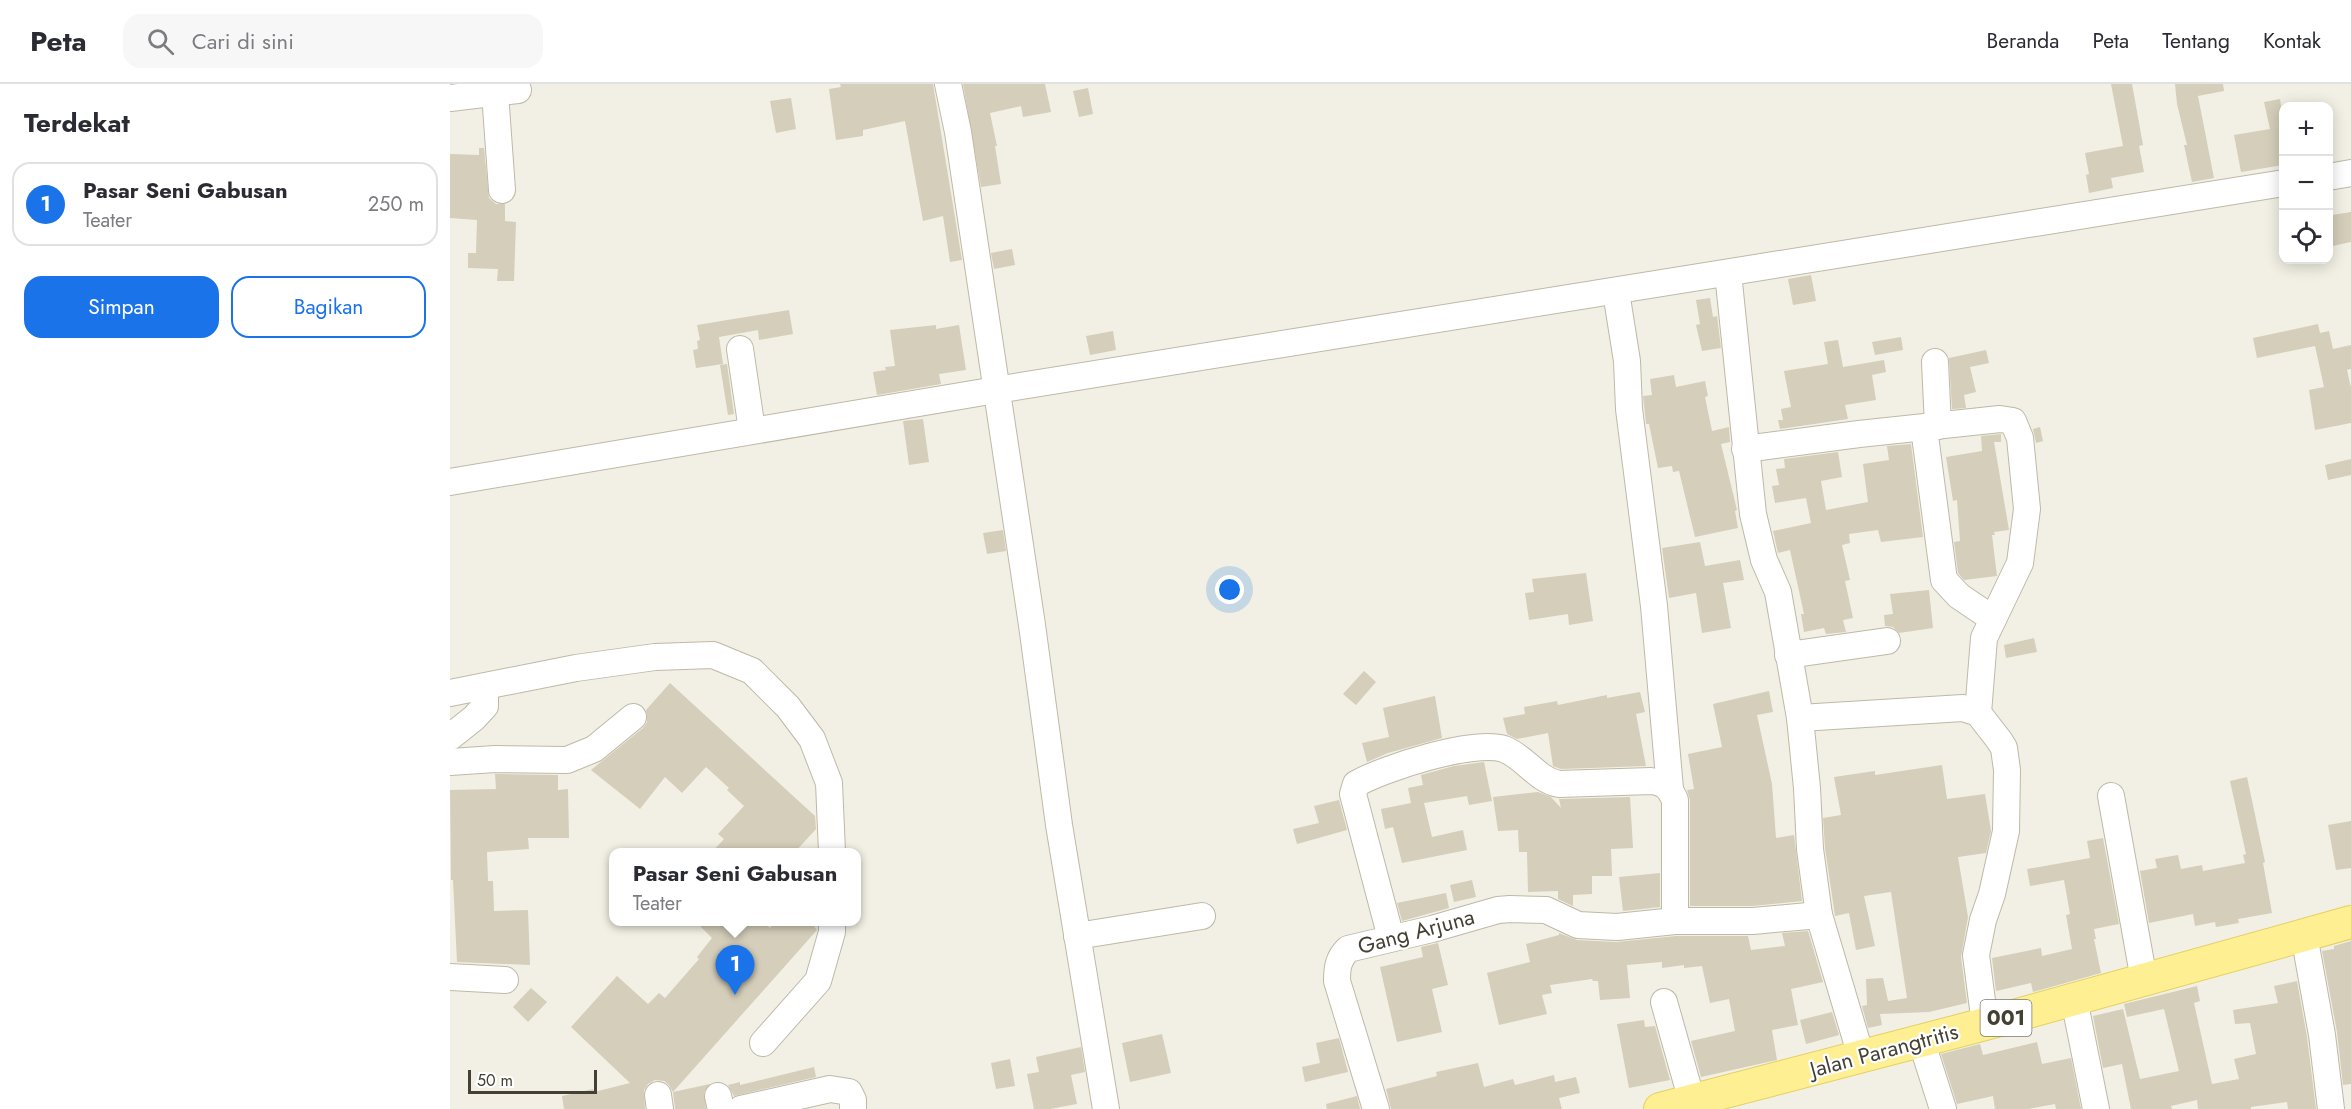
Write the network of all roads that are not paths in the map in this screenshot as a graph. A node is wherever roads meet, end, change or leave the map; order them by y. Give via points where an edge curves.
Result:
1 (948, 84) edge
2 (450, 98) edge
3 (2351, 173) edge
4 (2333, 176) edge
5 (2279, 184) edge
6 (502, 190) dead end
7 (1728, 273) junction
8 (1616, 292) junction
9 (740, 349) dead end
10 (1935, 362) dead end
11 (996, 390) junction
12 (1931, 427) junction
13 (752, 430) junction
14 (1745, 449) junction
15 (450, 482) edge
16 (1993, 620) junction
17 (1887, 641) dead end
18 (1788, 655) junction
19 (485, 688) junction
20 (450, 693) edge
21 (1978, 713) junction
22 (633, 717) dead end
23 (1800, 718) junction
24 (450, 737) edge
25 (450, 762) edge
26 (1670, 789) junction
27 (2111, 796) dead end
28 (832, 848) edge
29 (1819, 915) junction
30 (1202, 916) dead end
31 (1676, 921) junction
32 (2351, 922) edge
33 (832, 926) edge
34 (2304, 935) junction
35 (1077, 936) junction
36 (1391, 938) junction
37 (450, 978) edge
38 (505, 980) dead end
39 (2144, 980) junction
40 (2074, 999) junction
41 (1664, 1002) dead end
42 (1984, 1024) junction
43 (1921, 1040) junction
44 (763, 1043) dead end
45 (1861, 1056) junction
46 (1692, 1101) junction
47 (741, 1109) edge
48 (853, 1109) edge
49 (1106, 1109) edge
50 (1376, 1109) edge
51 (1660, 1109) edge
52 (1943, 1109) edge
53 (2096, 1109) edge
54 (2331, 1109) edge

1 - 11 street
2 - 6 street via 507,92
3 - 4 street
5 - 7 street
7 - 8 street
7 - 14 street
8 - 11 street
8 - 26 street via 1654,606
9 - 13 street
10 - 12 street
11 - 13 street
11 - 35 street
12 - 14 street
12 - 16 street via 1944,580
12 - 16 street via 2008,419 2017,427 2027,509 2020,563
13 - 15 street
14 - 18 street via 1758,541 1778,592
16 - 21 street via 1984,638
17 - 18 street
18 - 23 street
19 - 20 street
19 - 24 street via 485,706
19 - 28 street via 576,668 655,657 713,655 752,671 788,707 812,739 829,783
21 - 23 street via 1963,708
21 - 42 street via 2004,748 2007,770 2006,831 1977,955
22 - 25 street via 594,749 567,760
23 - 29 street
26 - 31 street via 1675,800
26 - 36 street via 1651,781 1549,782 1515,755 1491,747 1403,764 1356,784 1353,794
27 - 39 street
29 - 31 street via 1753,921
29 - 45 street
30 - 35 street
31 - 36 street, Gang Arjuna via 1617,927 1578,925 1546,910 1510,909
32 - 34 main road, Jalan Parangtritis / 001
33 - 44 street via 818,981
34 - 39 main road, Jalan Parangtritis / 001
34 - 54 street
35 - 49 street
36 - 50 street, Gang Arjuna via 1348,949 1341,955 1337,968 1337,981
37 - 38 street
39 - 40 main road, Jalan Parangtritis / 001
40 - 42 main road, Jalan Parangtritis / 001
40 - 53 street
41 - 46 street
42 - 43 main road, Jalan Parangtritis / 001
43 - 45 main road, Jalan Parangtritis / 001
43 - 52 street
45 - 46 main road, Jalan Parangtritis / 001
46 - 51 main road, Jalan Parangtritis / 001
47 - 48 street via 830,1089 849,1092

